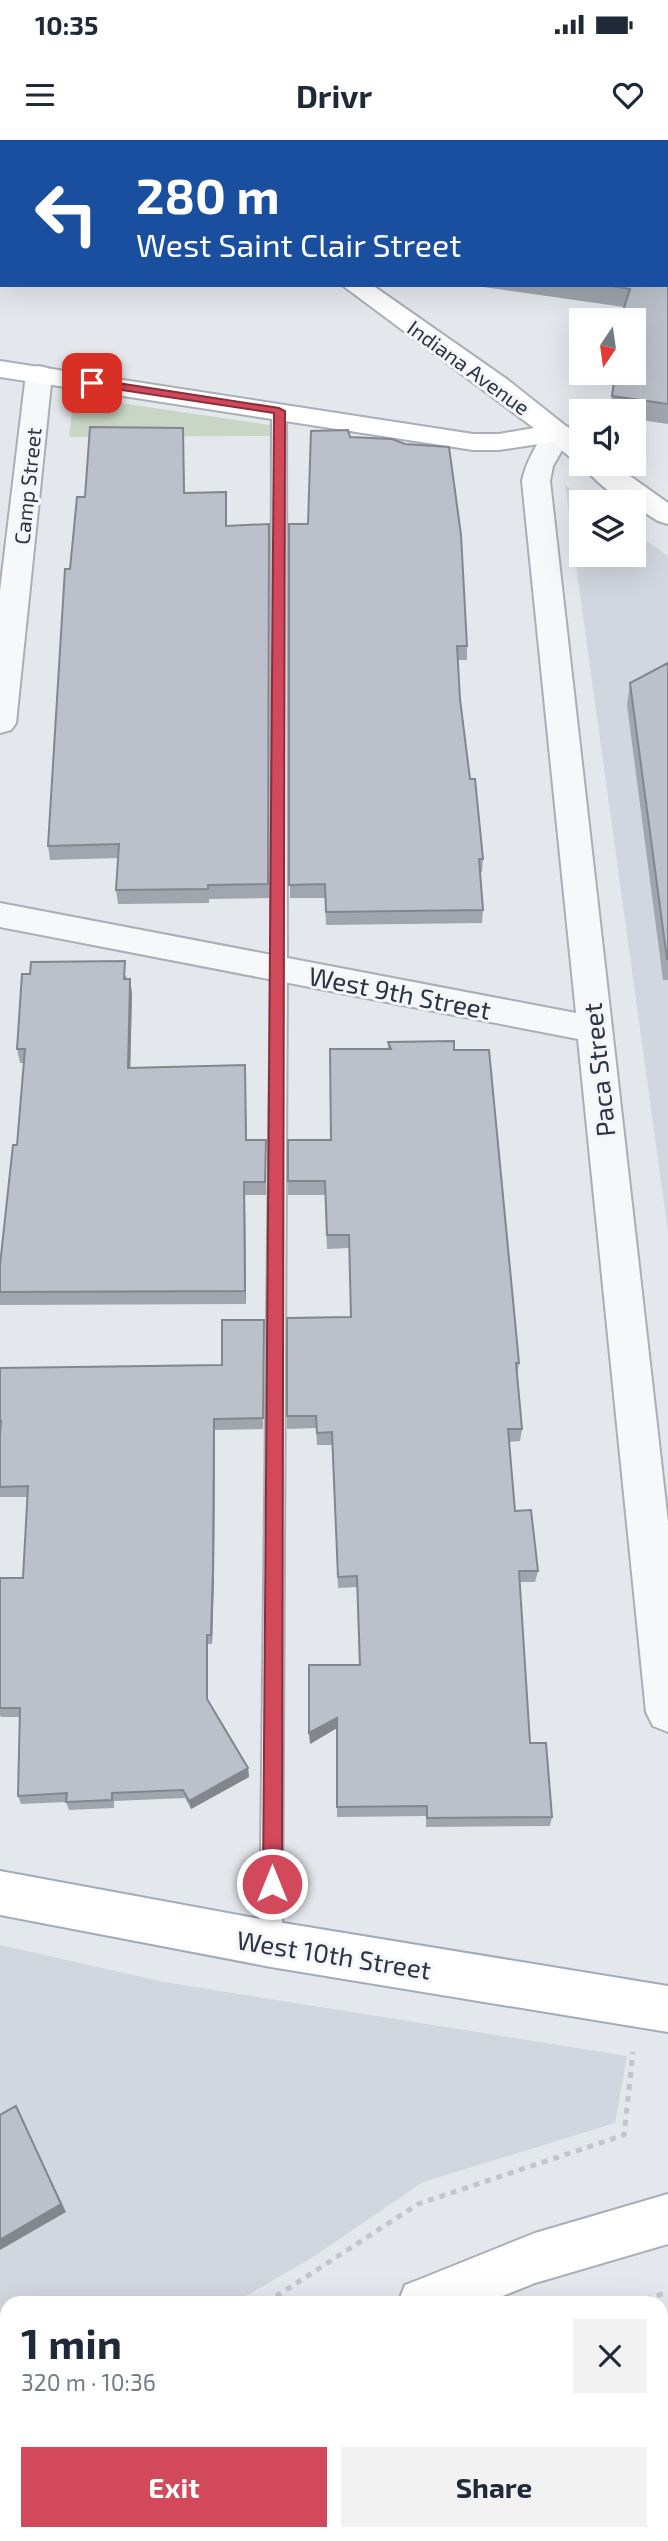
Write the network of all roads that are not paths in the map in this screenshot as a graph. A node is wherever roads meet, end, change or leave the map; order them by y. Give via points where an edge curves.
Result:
1 (358, 287) edge
2 (0, 369) edge
3 (39, 374) junction
4 (279, 411) junction
5 (569, 441) edge
6 (569, 442) edge
7 (569, 443) edge
8 (611, 476) edge
9 (668, 515) edge
10 (0, 723) edge
11 (0, 915) edge
12 (279, 970) junction
13 (593, 1028) junction
14 (656, 1484) edge
15 (668, 1712) edge
16 (0, 1894) edge
17 (271, 1944) junction
18 (668, 2009) edge
19 (668, 2220) edge
20 (440, 2296) edge

1 - 5 main road, Indiana Avenue
2 - 3 main road
3 - 4 main road
3 - 10 street, Camp Street
4 - 6 main road via 473,442
4 - 12 lane
7 - 13 street, Paca Street via 539,467 536,481
8 - 9 main road
11 - 12 street, West 9th Street
12 - 13 street, West 9th Street
12 - 17 lane
13 - 14 street, Paca Street
14 - 15 street, Paca Street
16 - 17 main road, West 10th Street
17 - 18 main road, West 10th Street
19 - 20 main road via 535,2258

